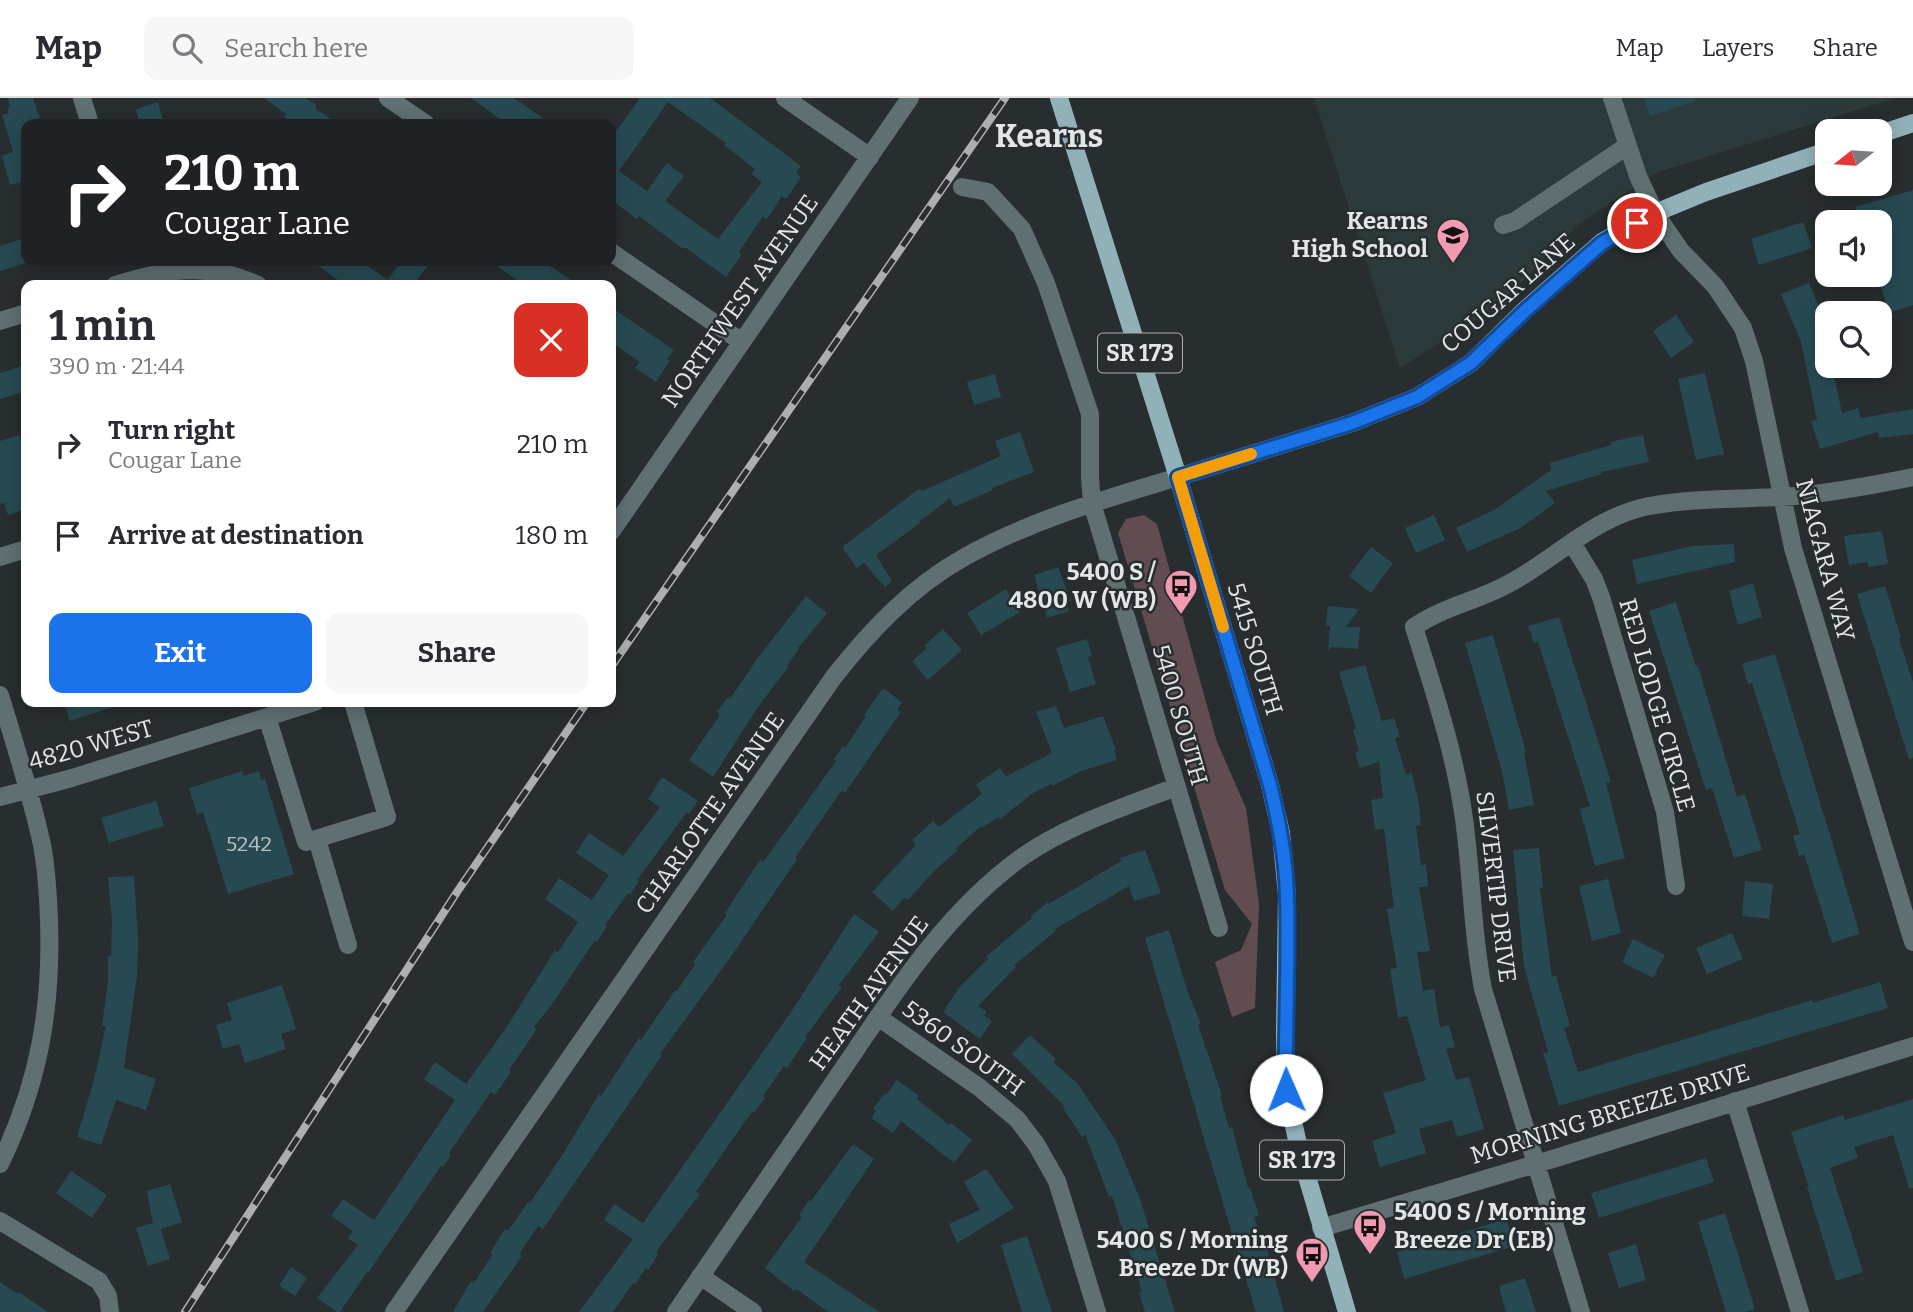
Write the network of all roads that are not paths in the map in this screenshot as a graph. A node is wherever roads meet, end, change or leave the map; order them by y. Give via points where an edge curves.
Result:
1 (82, 98) edge
2 (388, 98) edge
3 (785, 98) edge
4 (910, 98) edge
5 (1059, 98) edge
6 (1612, 98) edge
7 (88, 119) edge
8 (419, 119) edge
9 (1913, 123) edge
10 (1892, 130) edge
11 (1627, 146) junction
12 (1815, 155) edge
13 (870, 157) junction
14 (962, 187) dead end
15 (1655, 213) junction
16 (1503, 226) dead end
17 (616, 255) edge
18 (133, 266) edge
19 (137, 279) junction
20 (133, 280) edge
21 (246, 280) edge
22 (21, 315) edge
23 (0, 321) edge
24 (742, 342) junction
25 (1178, 477) junction
26 (1913, 477) edge
27 (1782, 497) junction
28 (1092, 503) junction
29 (616, 523) edge
30 (1572, 543) junction
31 (21, 551) edge
32 (0, 557) edge
33 (0, 695) edge
34 (299, 707) edge
35 (354, 707) edge
36 (267, 717) junction
37 (1176, 787) junction
38 (29, 788) junction
39 (0, 797) edge
40 (317, 839) junction
41 (1676, 886) dead end
42 (1219, 928) dead end
43 (1913, 942) edge
44 (348, 945) dead end
45 (878, 1017) junction
46 (1913, 1046) edge
47 (1735, 1101) junction
48 (0, 1164) edge
49 (1536, 1164) junction
50 (0, 1221) edge
51 (1321, 1228) junction
52 (700, 1276) junction
53 (110, 1312) edge
54 (394, 1312) edge
55 (676, 1312) edge
56 (753, 1312) edge
57 (1097, 1312) edge
58 (1347, 1312) edge
59 (1581, 1312) edge
60 (1800, 1312) edge

1 - 7 street
2 - 8 street
3 - 13 street
4 - 13 street, NORTHWEST AVENUE
5 - 25 main road, 5415 SOUTH / SR 173
6 - 11 street, NIAGARA WAY
9 - 10 main road
11 - 15 street, NIAGARA WAY
11 - 16 street
12 - 15 main road, COUGAR LANE
13 - 24 street, NORTHWEST AVENUE
14 - 28 street, 5400 SOUTH via 988,192 1022,229 1056,311 1090,414
15 - 25 main road, COUGAR LANE via 1602,243 1471,363 1417,397 1352,423
15 - 27 street, NIAGARA WAY via 1743,328
17 - 24 street
18 - 19 street
19 - 20 street
19 - 21 street via 186,270
22 - 23 street
24 - 29 street, NORTHWEST AVENUE
25 - 28 street, CHARLOTTE AVENUE
25 - 51 main road, 5415 SOUTH / SR 173 via 1281,834 1287,895 1286,1090
26 - 27 street
27 - 30 street via 1650,506 1608,520
27 - 43 street, NIAGARA WAY via 1802,581
28 - 37 street, 5400 SOUTH
28 - 54 street, CHARLOTTE AVENUE via 1019,530 960,559 911,595 857,647
30 - 41 street, RED LODGE CIRCLE via 1601,597 1665,812
30 - 49 street, SILVERTIP DRIVE via 1495,591 1431,615 1414,627 1457,772 1483,989
31 - 32 street
33 - 38 street
34 - 36 street, 4820 WEST
35 - 40 street via 387,817
36 - 38 street, 4820 WEST
36 - 40 street via 306,842
37 - 42 street, 5400 SOUTH
37 - 45 street, HEATH AVENUE via 1093,819 1022,857 972,900
38 - 39 street, 4820 WEST
38 - 48 street via 48,883 51,968 29,1092
40 - 44 street
45 - 52 street, HEATH AVENUE
45 - 57 street, 5360 SOUTH via 979,1088 1017,1119 1037,1144 1057,1181
46 - 47 street, MORNING BREEZE DRIVE
47 - 49 street, MORNING BREEZE DRIVE
47 - 60 street
49 - 51 street, MORNING BREEZE DRIVE
49 - 59 street, SILVERTIP DRIVE
50 - 53 street via 90,1274 104,1287
51 - 58 main road, SR 173
52 - 55 street, HEATH AVENUE
52 - 56 street

